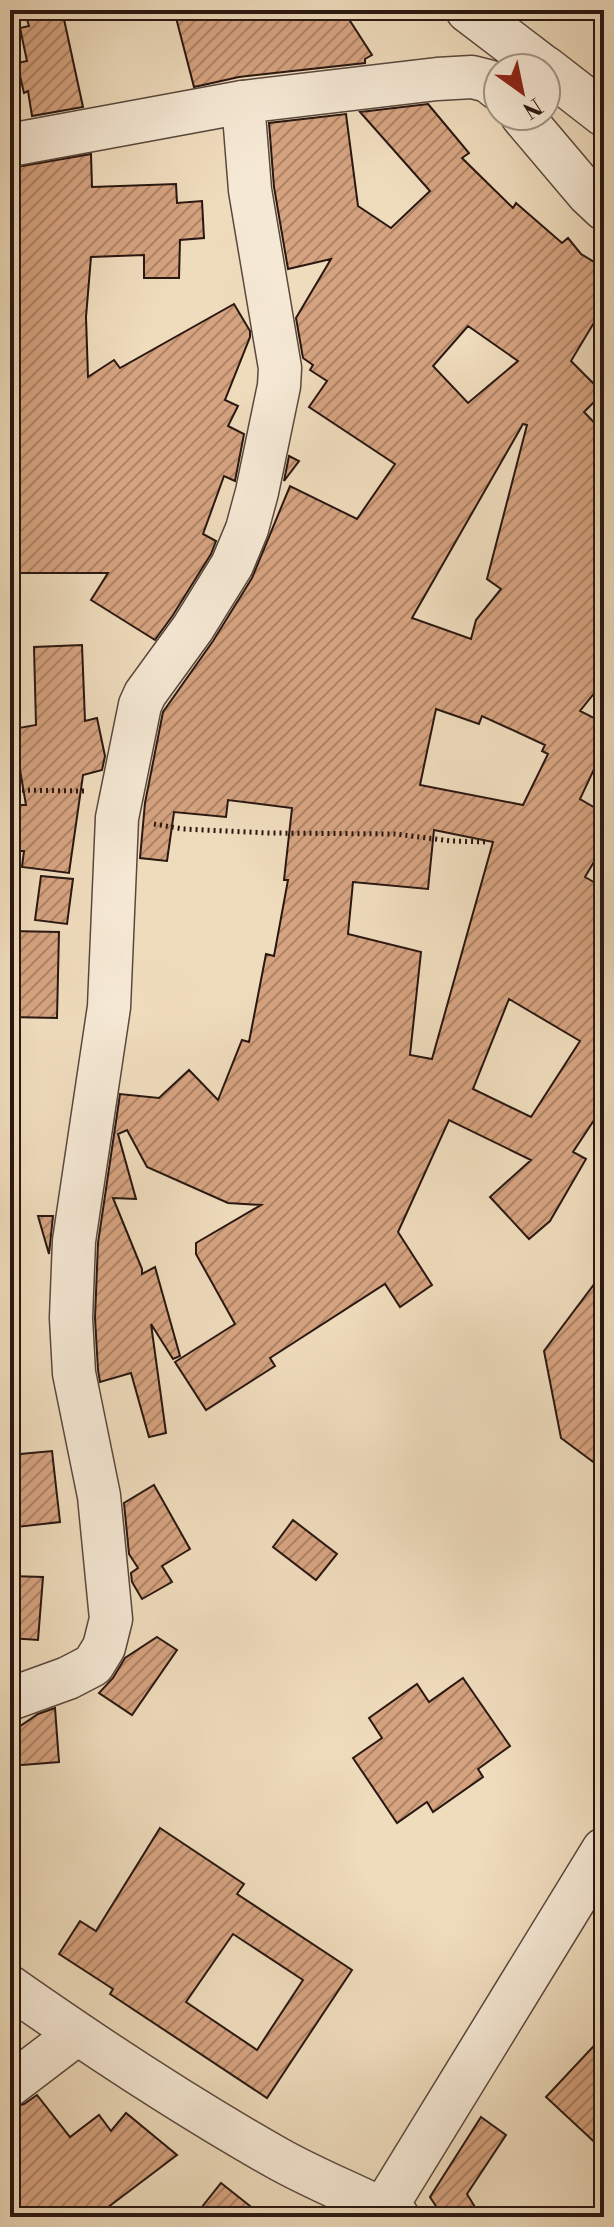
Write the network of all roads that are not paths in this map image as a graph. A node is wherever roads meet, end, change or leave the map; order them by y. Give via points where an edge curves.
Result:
1 (468, 10) edge
2 (523, 52) edge
3 (482, 80) edge
4 (562, 82) edge
5 (243, 102) junction
6 (604, 114) edge
7 (536, 132) edge
8 (10, 145) edge
9 (604, 209) edge
10 (10, 1699) edge
11 (604, 1850) edge
12 (10, 1987) edge
13 (77, 2034) junction
14 (10, 2085) edge
15 (387, 2215) edge

1 - 2 street
3 - 5 street
4 - 6 street
5 - 8 street
5 - 10 street via 250,190 279,386 257,492 232,565 145,694 136,718 120,805 109,1007 74,1241 74,1373 99,1496 111,1619 93,1665
7 - 9 street
11 - 15 street
12 - 13 street
13 - 14 street
13 - 15 street via 280,2160

